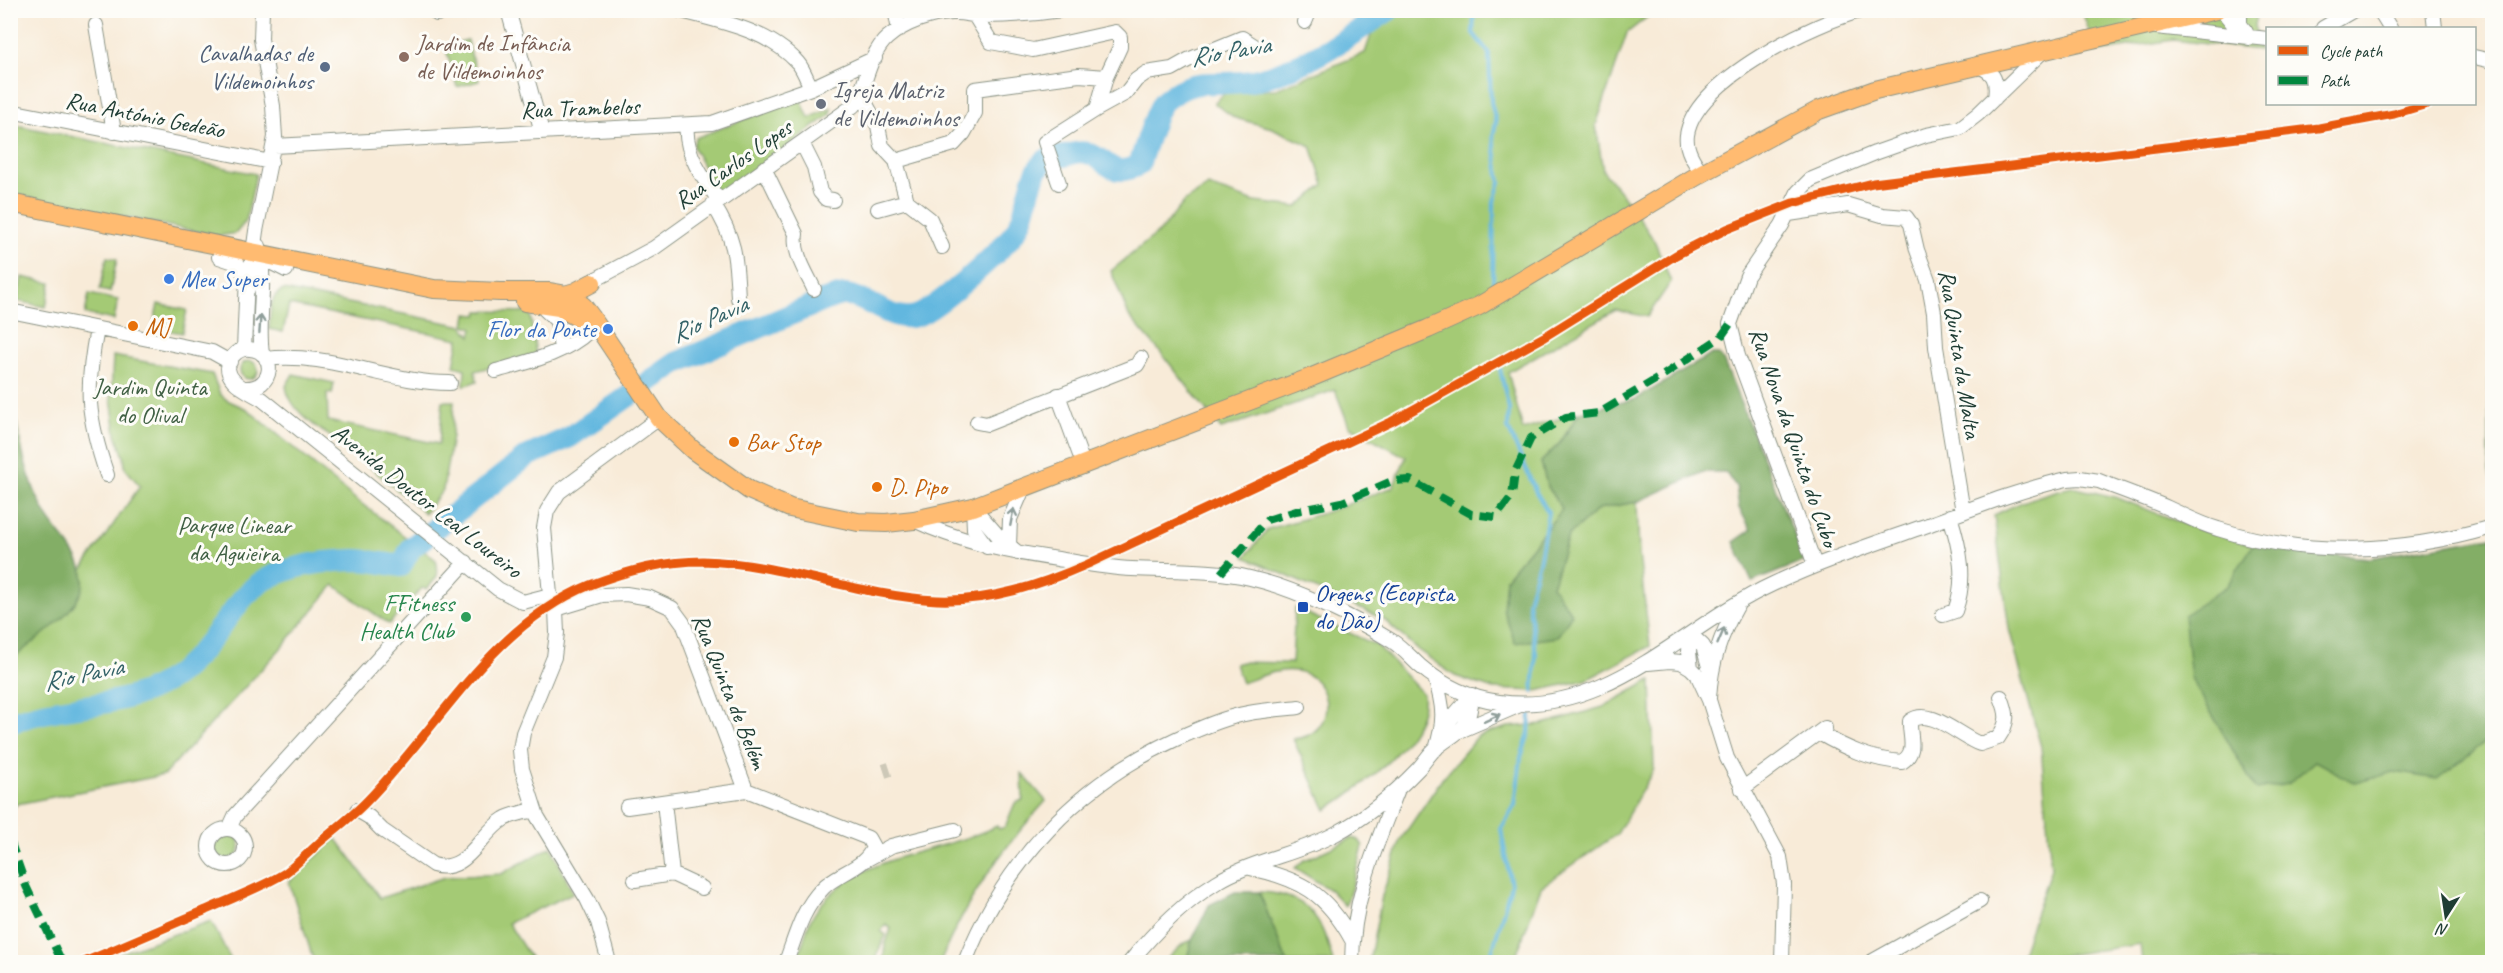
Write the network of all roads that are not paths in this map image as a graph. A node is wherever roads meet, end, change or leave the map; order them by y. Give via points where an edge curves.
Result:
1 (262, 10) edge
2 (508, 10) edge
3 (678, 10) edge
4 (895, 10) edge
5 (1061, 10) edge
6 (1864, 10) edge
7 (2220, 10) edge
8 (2240, 10) edge
9 (2354, 10) edge
10 (2379, 10) edge
11 (2433, 10) edge
12 (956, 12) edge
13 (728, 16) edge
14 (975, 16) junction
15 (96, 25) dead end
16 (2154, 27) junction
17 (2325, 27) edge
18 (2389, 27) edge
19 (2435, 27) edge
20 (899, 30) junction
21 (2220, 35) junction
22 (2251, 39) junction
23 (2266, 39) edge
24 (1256, 47) dead end
25 (2044, 50) junction
26 (2476, 57) edge
27 (874, 58) junction
28 (2007, 58) junction
29 (2493, 61) edge
30 (1974, 65) junction
31 (1106, 77) junction
32 (2015, 80) junction
33 (812, 88) junction
34 (860, 93) junction
35 (1995, 98) junction
36 (1097, 109) junction
37 (10, 111) edge
38 (687, 126) junction
39 (114, 132) junction
40 (542, 132) junction
41 (802, 143) junction
42 (274, 146) junction
43 (896, 161) junction
44 (271, 162) junction
45 (764, 168) junction
46 (1702, 173) junction
47 (1059, 183) dead end
48 (833, 200) dead end
49 (907, 201) junction
50 (716, 202) junction
51 (10, 203) edge
52 (878, 209) dead end
53 (1789, 213) junction
54 (10, 214) edge
55 (942, 247) dead end
56 (220, 251) junction
57 (256, 259) junction
58 (287, 265) junction
59 (592, 283) junction
60 (814, 289) dead end
61 (262, 294) junction
62 (545, 298) junction
63 (738, 298) dead end
64 (10, 311) edge
65 (559, 327) junction
66 (96, 329) junction
67 (585, 331) junction
68 (612, 346) junction
69 (244, 349) junction
70 (561, 349) junction
71 (1141, 358) dead end
72 (230, 362) junction
73 (266, 362) junction
74 (496, 371) dead end
75 (450, 382) dead end
76 (244, 388) junction
77 (1058, 395) junction
78 (657, 414) junction
79 (283, 416) junction
80 (977, 422) dead end
81 (1084, 466) junction
82 (107, 475) dead end
83 (1022, 490) junction
84 (974, 507) junction
85 (1957, 514) junction
86 (914, 520) junction
87 (2493, 527) edge
88 (987, 547) junction
89 (1014, 549) junction
90 (466, 562) junction
91 (1815, 565) junction
92 (550, 595) junction
93 (1739, 603) junction
94 (556, 609) junction
95 (1943, 615) dead end
96 (1690, 634) junction
97 (1646, 664) junction
98 (1691, 668) junction
99 (1711, 672) junction
100 (1435, 678) junction
101 (1472, 695) junction
102 (2001, 697) dead end
103 (1708, 700) junction
104 (1521, 704) junction
105 (1299, 707) dead end
106 (1442, 729) junction
107 (1462, 730) junction
108 (1436, 749) junction
109 (1400, 786) junction
110 (1742, 789) junction
111 (746, 790) junction
112 (664, 802) junction
113 (627, 807) dead end
114 (357, 810) dead end
115 (535, 810) junction
116 (229, 829) dead end
117 (955, 830) dead end
118 (868, 838) junction
119 (891, 846) junction
120 (865, 860) junction
121 (1249, 868) junction
122 (672, 874) junction
123 (635, 880) dead end
124 (702, 888) dead end
125 (1980, 901) dead end
126 (1352, 940) junction
127 (609, 963) edge
128 (786, 963) edge
129 (965, 963) edge
130 (1130, 963) edge
131 (1352, 963) edge
132 (1782, 963) edge
133 (1870, 963) edge

1 - 42 street via 261,39 275,123
2 - 40 street
3 - 13 street
4 - 20 street
5 - 14 street
6 - 46 street via 1807,30 1751,62 1718,88 1699,110 1687,135 1693,160
7 - 16 main road
7 - 21 street
7 - 22 street
8 - 22 street via 2240,24
9 - 17 street
10 - 18 street
11 - 19 street
12 - 14 street
12 - 20 street via 931,16
13 - 33 street via 783,48 800,65
14 - 31 street via 991,42 1033,50 1115,33 1120,37 1120,47
15 - 39 street
16 - 21 street
16 - 25 main road
20 - 27 street via 887,38
21 - 22 street
22 - 23 street
24 - 36 street via 1242,38 1172,69 1146,74 1126,93
25 - 28 main road
25 - 32 street
26 - 29 street
27 - 33 street, Rua Trambelos
27 - 34 street, Rua Carlos Lopes
28 - 30 main road
28 - 32 street via 2015,67
30 - 35 street via 1993,74 1998,85
30 - 46 main road via 1875,90 1819,110
31 - 36 street
31 - 43 street via 1078,75 975,89 975,113 954,144
32 - 35 street
33 - 38 street, Rua Trambelos via 712,123
34 - 41 street, Rua Carlos Lopes via 853,106
34 - 43 street via 878,126 882,146
35 - 53 street via 1959,128 1897,145 1810,180 1798,192
36 - 47 street via 1045,142
37 - 39 street, Rua António Gedeão
38 - 40 street, Rua Trambelos
38 - 50 street via 689,151
39 - 44 street, Rua António Gedeão
40 - 42 street, Rua Trambelos
41 - 45 street, Rua Carlos Lopes
41 - 48 street via 820,192
42 - 44 street
43 - 49 street
44 - 57 street
45 - 50 street, Rua Carlos Lopes
45 - 60 street via 796,234 798,255
46 - 81 main road via 1479,306 1312,377
49 - 52 street
49 - 55 street via 930,219
50 - 59 street, Rua Carlos Lopes via 654,248
50 - 63 street via 735,252
51 - 56 main road
53 - 85 street, Rua Quinta da Malta via 1848,205 1906,218 1911,224 1932,302
53 - 91 street, Rua Nova da Quinta do Cubo via 1747,276 1730,324 1738,357
54 - 56 main road
56 - 57 main road
57 - 58 main road
57 - 61 street, Avenida Doutor Leal Loureiro
57 - 69 street
58 - 61 street via 267,280
58 - 62 main road via 434,289
58 - 62 main road via 437,299
59 - 62 main road
59 - 68 main road via 588,302
73 -> 61 street, Avenida Doutor Leal Loureiro via 259,333
62 - 65 street
62 - 67 main road
62 - 68 main road via 583,306
64 - 66 street
65 - 67 street
65 - 70 street
66 - 72 street via 212,352
66 - 82 street via 89,405 95,442
67 - 68 main road
67 - 70 street
68 - 78 main road
69 - 72 street
69 - 73 street via 257,350
70 - 74 street
71 - 77 street via 1137,365
72 - 76 street, Avenida Doutor Leal Loureiro via 230,375
73 - 75 street via 302,357 424,382
73 - 76 street via 267,378 257,387
73 - 79 street, Avenida Doutor Leal Loureiro via 269,394
76 - 79 street, Avenida Doutor Leal Loureiro
77 - 80 street via 986,424
77 - 81 street
78 - 86 main road via 721,471 749,490 790,508 858,522
78 - 92 street via 559,492 547,511 544,528
79 - 90 street, Avenida Doutor Leal Loureiro
81 - 83 main road
83 - 84 main road
89 -> 83 street via 1010,519
84 - 86 main road
84 - 88 street via 974,529
84 - 89 street
85 - 87 street via 2055,482 2080,478 2132,493 2216,529 2281,543 2347,550 2387,548 2438,541
85 - 91 street
85 - 95 street via 1962,585 1955,612
86 - 88 street
88 - 89 street
89 - 100 street via 1128,569 1250,578 1366,626 1396,644
90 - 92 street, Avenida Doutor Leal Loureiro via 518,602
90 - 116 street via 235,816
91 - 93 street
92 - 94 street
93 - 96 street
99 -> 93 street via 1722,632
94 - 111 street, Rua Quinta de Belém via 602,595 626,594 651,598 672,608 683,623
94 - 115 street via 554,657 523,733 520,750
96 - 97 street
96 - 98 street
96 - 99 street via 1702,646
97 - 98 street via 1670,661
97 - 104 street via 1587,693
98 - 103 street
99 - 103 street
100 - 101 street
100 - 106 street via 1444,709
101 - 104 street
101 - 106 street
101 - 107 street via 1471,713
102 - 110 street via 2007,723 1998,738 1980,744 1935,720 1916,716 1910,721 1913,748 1910,757 1902,762 1843,747 1822,730
103 - 110 street
107 -> 104 street
105 - 129 street via 1248,713 1192,731 1103,780 1027,852 986,914
106 - 108 street
107 - 108 street
108 - 109 street
109 - 121 street via 1338,833 1304,850
109 - 126 street via 1361,888
110 - 132 street via 1780,857 1784,884
111 - 112 street
111 - 118 street, Rua Quinta de Belém
112 - 113 street
112 - 122 street
114 - 115 street via 433,865 448,867 463,860 503,820
115 - 127 street via 587,899
117 - 119 street
118 - 119 street, Rua Quinta de Belém
118 - 120 street via 872,850
119 - 120 street
120 - 128 street via 824,886 810,903 799,921
121 - 126 street via 1285,877 1313,892 1332,907
121 - 130 street via 1198,895
122 - 123 street
122 - 124 street
125 - 133 street
126 - 131 street

